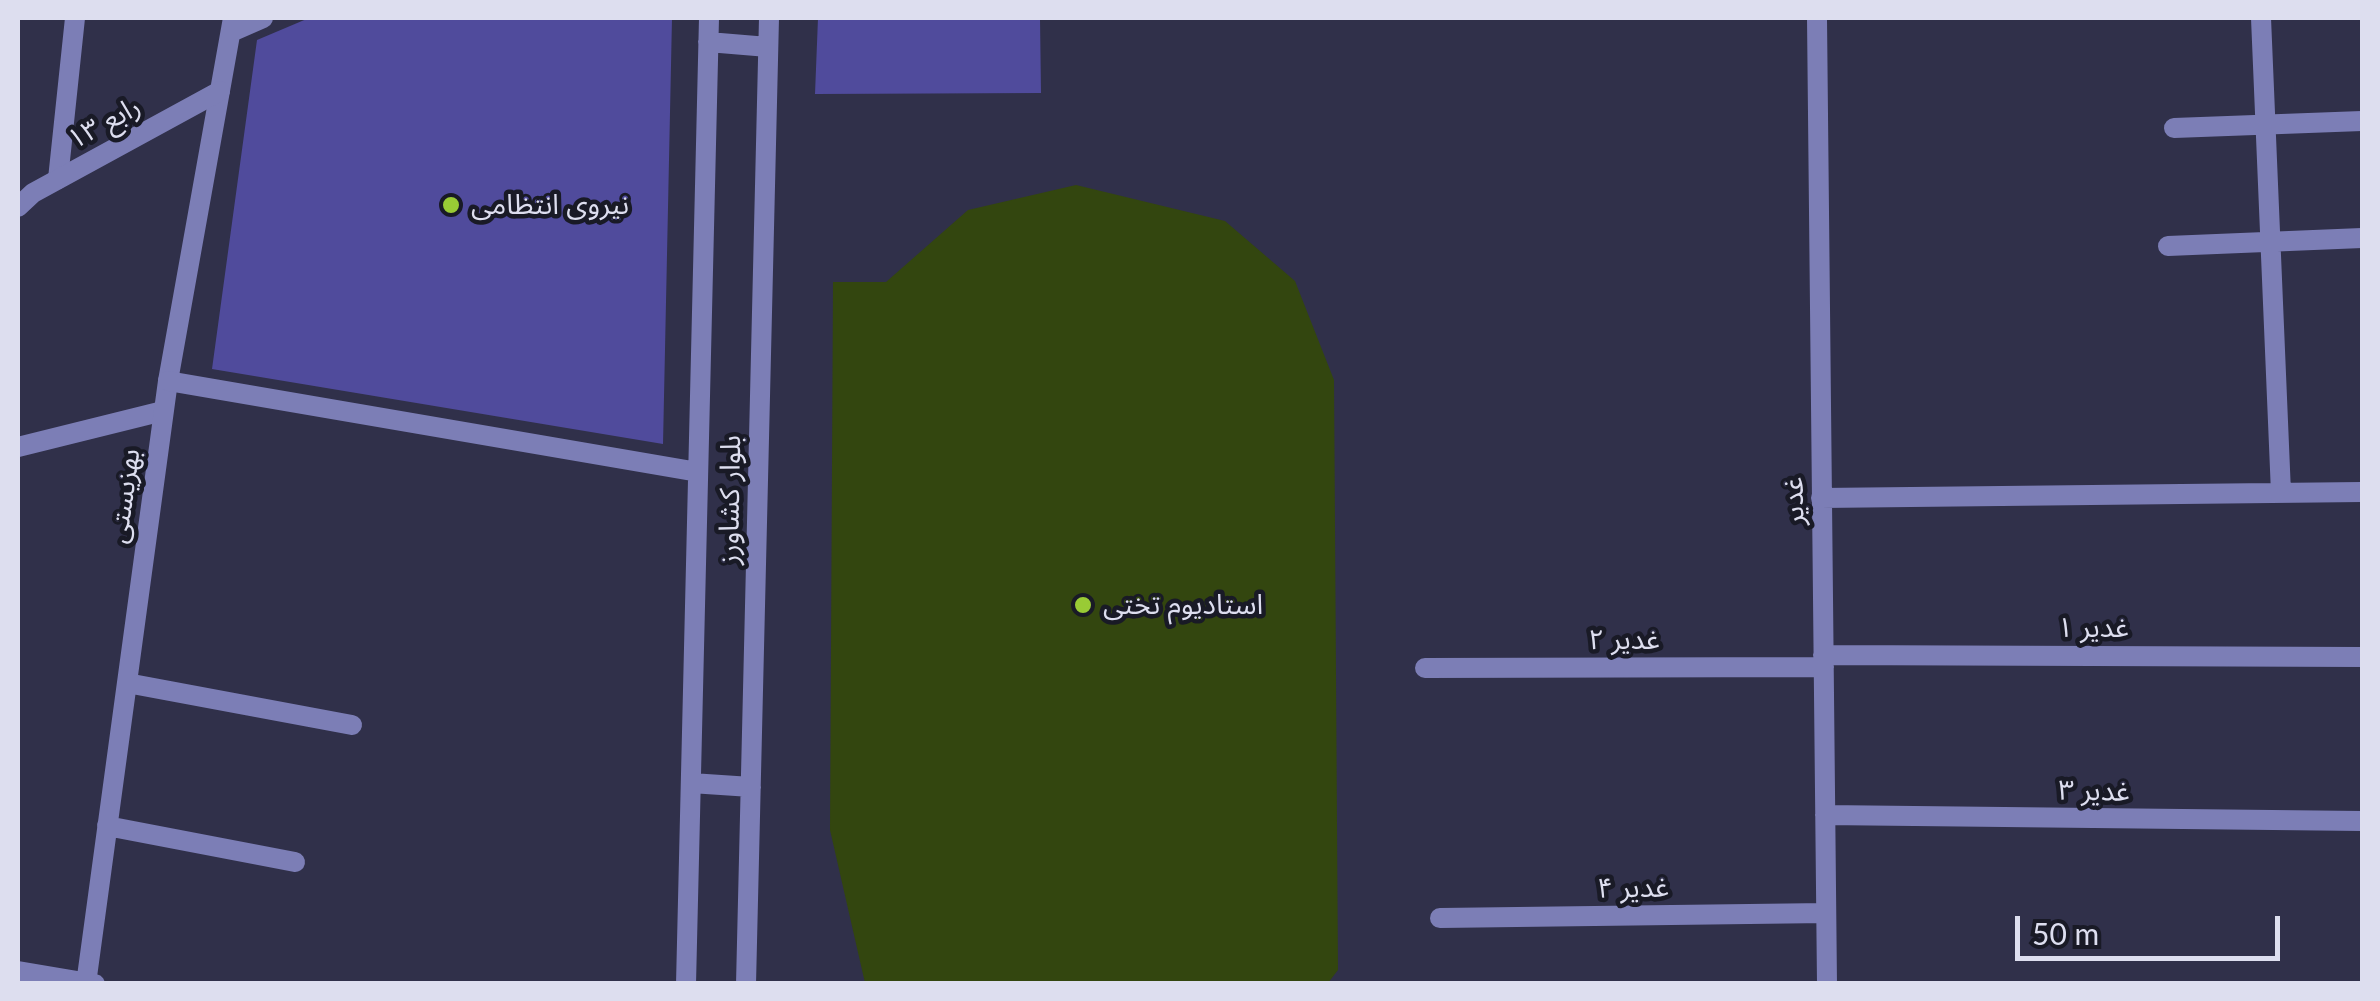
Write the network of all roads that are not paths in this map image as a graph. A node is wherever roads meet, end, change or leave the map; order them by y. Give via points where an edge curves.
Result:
1 (74, 18) edge
2 (263, 18) edge
3 (708, 18) edge
4 (769, 18) edge
5 (1817, 18) edge
6 (2261, 18) edge
7 (232, 25) edge
8 (708, 42) junction
9 (768, 48) junction
10 (220, 91) junction
11 (2362, 121) edge
12 (2266, 124) junction
13 (2174, 128) dead end
14 (58, 179) junction
15 (18, 207) edge
16 (2362, 238) edge
17 (2270, 240) junction
18 (2168, 246) dead end
19 (168, 381) junction
20 (163, 412) junction
21 (18, 447) edge
22 (698, 472) junction
23 (2362, 492) edge
24 (2281, 493) junction
25 (1822, 498) junction
26 (2362, 657) edge
27 (1823, 661) junction
28 (1425, 668) dead end
29 (127, 682) junction
30 (352, 725) dead end
31 (690, 783) junction
32 (750, 788) junction
33 (1825, 815) junction
34 (2362, 821) edge
35 (108, 826) junction
36 (294, 862) dead end
37 (1826, 913) junction
38 (1440, 918) dead end
39 (18, 971) edge
40 (89, 983) edge
41 (686, 984) edge
42 (746, 984) edge
43 (1827, 984) edge

1 - 14 street
2 - 7 street
3 - 8 street, بلوار کشاورز
4 - 9 street, بلوار کشاورز
5 - 25 street, غدیر
6 - 12 street
7 - 10 street, بهزیستی
8 - 9 street
8 - 22 street, بلوار کشاورز
9 - 32 street, بلوار کشاورز
10 - 14 street, رابع ۱۳
10 - 19 street, بهزیستی
11 - 12 street
12 - 13 street
12 - 17 street
14 - 15 street, رابع ۱۳
16 - 17 street
17 - 18 street
17 - 24 street
19 - 20 street, بهزیستی
19 - 22 street
20 - 21 street
20 - 29 street, بهزیستی
22 - 31 street, بلوار کشاورز
23 - 24 street
24 - 25 street
25 - 27 street, غدیر
26 - 27 street, غدیر ۱
27 - 28 street, غدیر ۲
27 - 33 street, غدیر
29 - 30 street
29 - 35 street, بهزیستی
31 - 32 street
31 - 41 street, بلوار کشاورز
32 - 42 street, بلوار کشاورز
33 - 34 street, غدیر ۳
33 - 37 street, غدیر
35 - 36 street
35 - 40 street, بهزیستی
37 - 38 street, غدیر ۴
37 - 43 street, غدیر
39 - 40 street

